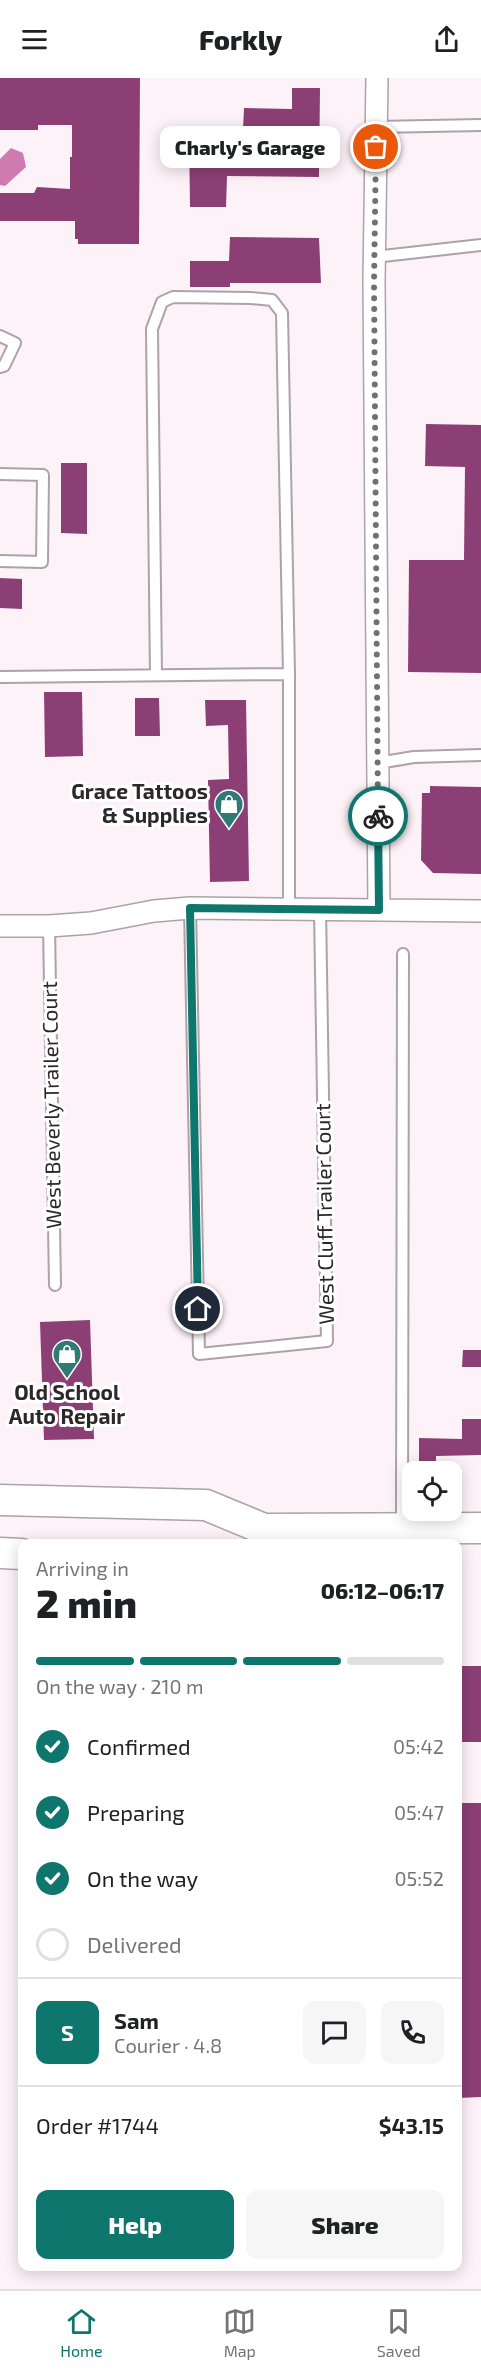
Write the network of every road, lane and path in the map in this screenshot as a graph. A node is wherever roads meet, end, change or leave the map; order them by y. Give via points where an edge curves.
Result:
1 (377, 78) edge
2 (481, 125) edge
3 (376, 127) junction
4 (481, 245) edge
5 (374, 257) junction
6 (0, 336) edge
7 (0, 367) edge
8 (0, 474) edge
9 (0, 561) edge
10 (289, 674) junction
11 (156, 675) junction
12 (0, 676) edge
13 (481, 755) edge
14 (378, 763) junction
15 (190, 908) junction
16 (289, 909) junction
17 (320, 909) junction
18 (379, 910) junction
19 (481, 911) edge
20 (0, 926) edge
21 (49, 926) junction
22 (403, 954) dead end
23 (55, 1285) dead end
24 (0, 1500) edge
25 (481, 1528) edge
26 (264, 1529) junction
27 (402, 1530) junction
28 (244, 1539) edge
29 (0, 1553) edge
30 (18, 1554) edge

1 - 3 street
2 - 3 lane
3 - 5 street
4 - 5 lane
5 - 14 street
6 - 7 lane via 15,343
8 - 9 lane via 43,475 42,562
10 - 11 lane
10 - 11 lane via 282,313 272,300 173,297 162,302 152,328
10 - 16 lane
11 - 12 lane
13 - 14 lane via 414,757
14 - 18 street
15 - 16 street
15 - 17 lane, West Cluff Trailer Court via 200,1354 327,1341
15 - 21 street
16 - 17 street
17 - 18 street
18 - 19 street
20 - 21 street
21 - 23 lane, West Beverly Trailer Court
22 - 27 lane
24 - 26 main road via 206,1505
25 - 27 main road
26 - 27 main road
26 - 28 main road
29 - 30 main road

